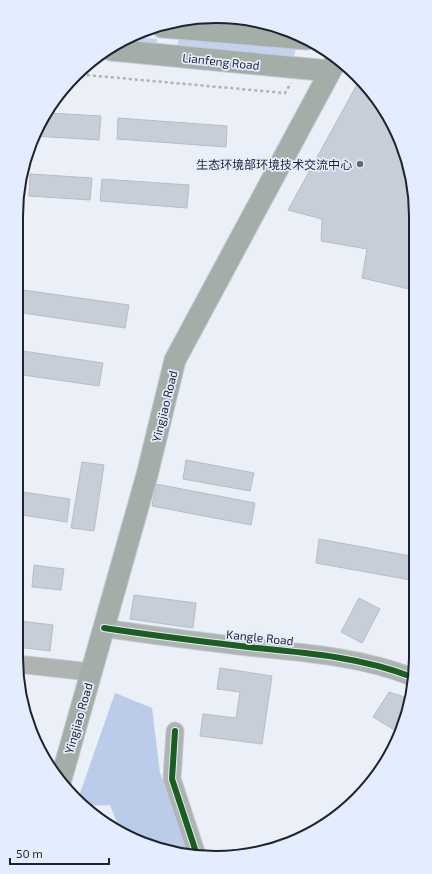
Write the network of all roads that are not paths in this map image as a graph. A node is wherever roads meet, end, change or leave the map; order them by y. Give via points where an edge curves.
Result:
1 (174, 28) edge
2 (289, 37) edge
3 (118, 51) edge
4 (334, 64) edge
5 (104, 628) junction
6 (23, 665) edge
7 (92, 672) junction
8 (408, 676) edge
9 (175, 732) dead end
10 (63, 774) edge
11 (195, 850) edge

1 - 2 main road
3 - 4 main road, Lianfeng Road via 300,68
4 - 5 main road, Yingjiao Road via 175,360 147,475
5 - 7 main road, Yingjiao Road
5 - 8 street, Kangle Road via 168,638 319,654 394,670
6 - 7 street
7 - 10 main road, Yingjiao Road
9 - 11 street via 172,779

